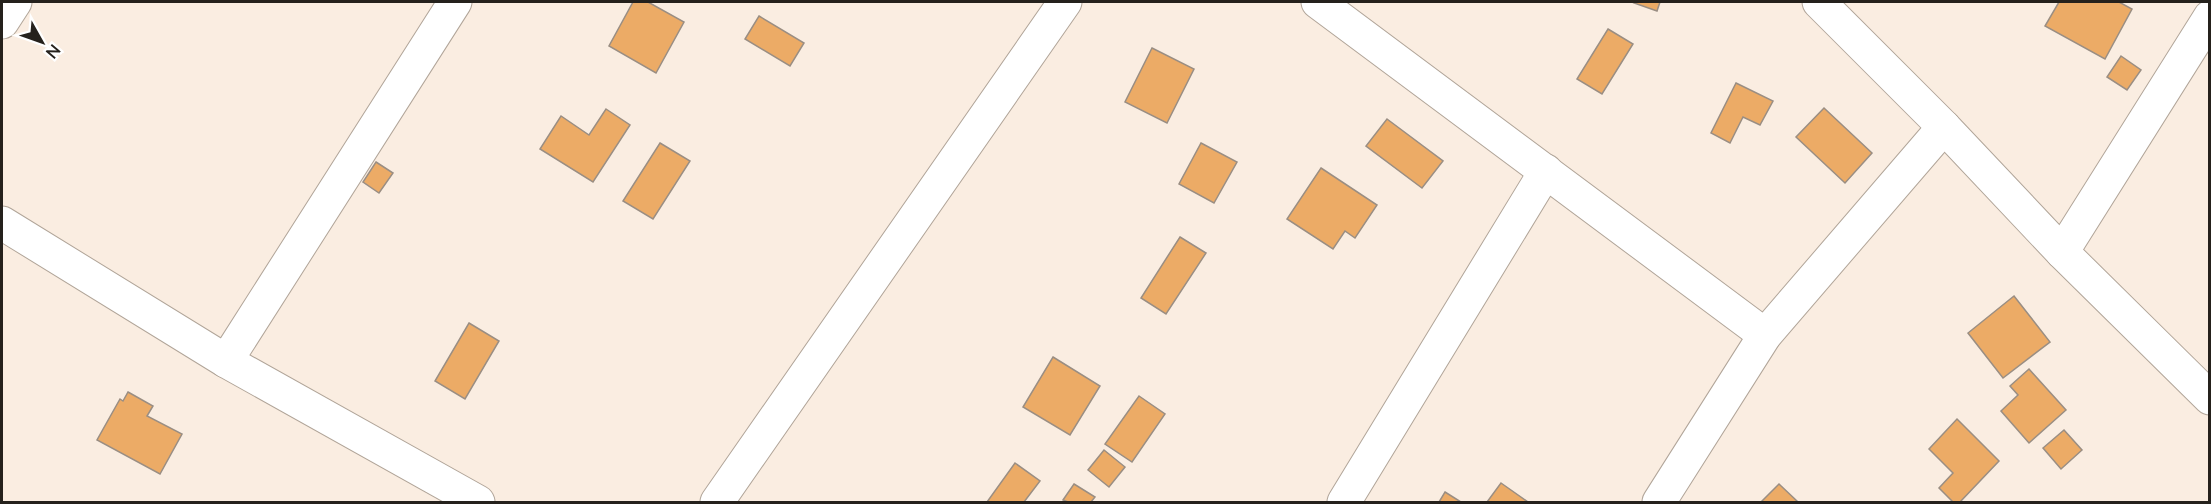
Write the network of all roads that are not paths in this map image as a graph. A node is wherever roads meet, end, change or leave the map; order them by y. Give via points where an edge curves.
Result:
1 (15, 2) edge
2 (455, 2) edge
3 (1065, 2) edge
4 (1318, 2) edge
5 (1819, 2) edge
6 (2210, 17) edge
7 (2, 21) edge
8 (1944, 127) junction
9 (1546, 171) junction
10 (2, 223) edge
11 (2062, 252) junction
12 (1765, 335) junction
13 (226, 361) junction
14 (2210, 398) edge
15 (478, 502) edge
16 (717, 502) edge
17 (1344, 502) edge
18 (1659, 502) edge

1 - 7 street
2 - 13 street
3 - 16 street
4 - 9 street
5 - 8 street
6 - 11 street
8 - 11 street
8 - 12 street
9 - 12 street
9 - 17 street
10 - 13 street
11 - 14 street
12 - 18 street
13 - 15 street

